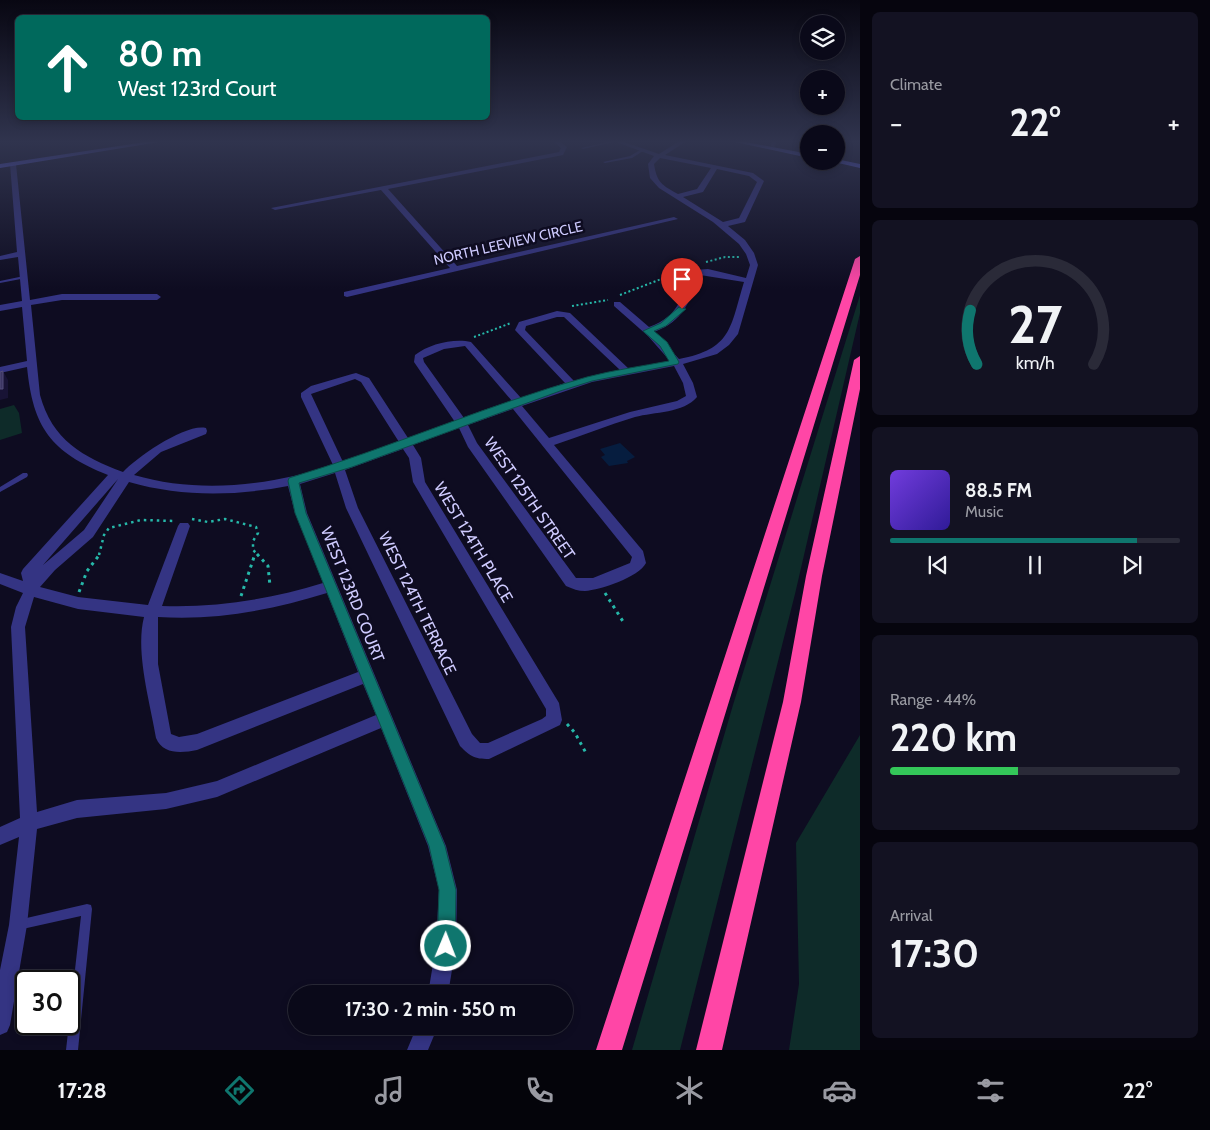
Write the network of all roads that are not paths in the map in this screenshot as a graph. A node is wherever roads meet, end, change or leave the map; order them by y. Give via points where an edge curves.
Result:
1 (16, 191) edge
2 (367, 191) edge
3 (386, 191) edge
4 (669, 191) edge
5 (697, 191) edge
6 (756, 191) edge
7 (676, 197) junction
8 (275, 208) dead end
9 (674, 219) dead end
10 (721, 226) junction
11 (22, 254) junction
12 (0, 258) edge
13 (860, 258) edge
14 (455, 269) junction
15 (24, 277) junction
16 (750, 281) junction
17 (0, 282) edge
18 (347, 294) dead end
19 (157, 297) dead end
20 (616, 300) road end
21 (26, 303) junction
22 (0, 308) edge
23 (648, 331) junction
24 (860, 360) edge
25 (675, 362) junction
26 (32, 363) junction
27 (0, 370) edge
28 (626, 371) junction
29 (572, 385) junction
30 (311, 390) joint
31 (517, 404) junction
32 (462, 423) junction
33 (202, 431) dead end
34 (405, 443) junction
35 (547, 443) junction
36 (339, 467) junction
37 (26, 475) dead end
38 (120, 477) junction
39 (293, 481) junction
40 (146, 483) junction
41 (0, 490) edge
42 (109, 505) junction
43 (184, 526) dead end
44 (0, 578) edge
45 (331, 586) junction
46 (31, 590) junction
47 (154, 610) junction
48 (368, 675) junction
49 (559, 719) joint
50 (385, 720) junction
51 (29, 823) junction
52 (0, 836) edge
53 (18, 925) junction
54 (440, 985) edge
55 (0, 1025) edge
56 (424, 1035) edge
57 (72, 1050) edge
58 (417, 1050) edge
59 (609, 1050) edge
60 (709, 1050) edge

1 - 11 street
2 - 8 street
3 - 14 street
4 - 7 street
5 - 7 street
6 - 10 street via 742,220
7 - 10 street
9 - 14 street, NORTH LEEVIEW CIRCLE
10 - 16 street via 740,239 753,257
11 - 12 street
11 - 15 street
13 - 59 highway
14 - 18 street, NORTH LEEVIEW CIRCLE
15 - 17 lane
15 - 21 street
16 - 23 street via 697,272 682,309 664,325
16 - 25 street via 738,322 726,343 714,352
19 - 21 street via 62,297
20 - 23 street
21 - 22 street
21 - 26 street
23 - 25 street via 664,344
24 - 60 highway via 814,576 792,702
25 - 28 street
25 - 35 street via 687,378 692,397 688,402 634,414
26 - 27 street
26 - 38 street via 37,406 50,431 76,455
28 - 29 street
28 - 29 street via 567,315 556,314 522,324 523,332
29 - 31 street
30 - 34 street, WEST 124TH PLACE via 356,376 363,378
30 - 36 street, WEST 124TH TERRACE via 306,397
31 - 32 street
31 - 32 street, WEST 125TH STREET via 469,340 423,353 417,359
31 - 35 street
32 - 34 street
32 - 35 street, WEST 125TH STREET via 472,444 575,585 586,587 639,563 635,550
33 - 38 street via 159,449
34 - 36 street
34 - 49 street, WEST 124TH PLACE via 415,458 419,482 551,699
36 - 39 street
36 - 49 street, WEST 124TH TERRACE via 352,508 471,747 476,751 490,751
37 - 41 lane
38 - 40 street
38 - 42 street
38 - 46 street via 28,573
39 - 40 street via 204,490
39 - 45 street, WEST 123RD COURT via 301,513
40 - 42 street via 125,491
42 - 46 street via 90,532 58,558
43 - 47 street
44 - 46 street
45 - 47 street via 301,597 248,606
45 - 48 street, WEST 123RD COURT
46 - 47 street via 82,603
46 - 51 street via 21,610 18,627
47 - 48 street via 149,653 164,738 170,744 197,742
48 - 50 street, WEST 123RD COURT
50 - 51 street via 209,791 166,802 77,809
50 - 54 street, WEST 123RD COURT via 437,846 448,890 446,946
51 - 52 street
51 - 53 street
53 - 55 street
53 - 57 lane via 87,909
56 - 58 street

